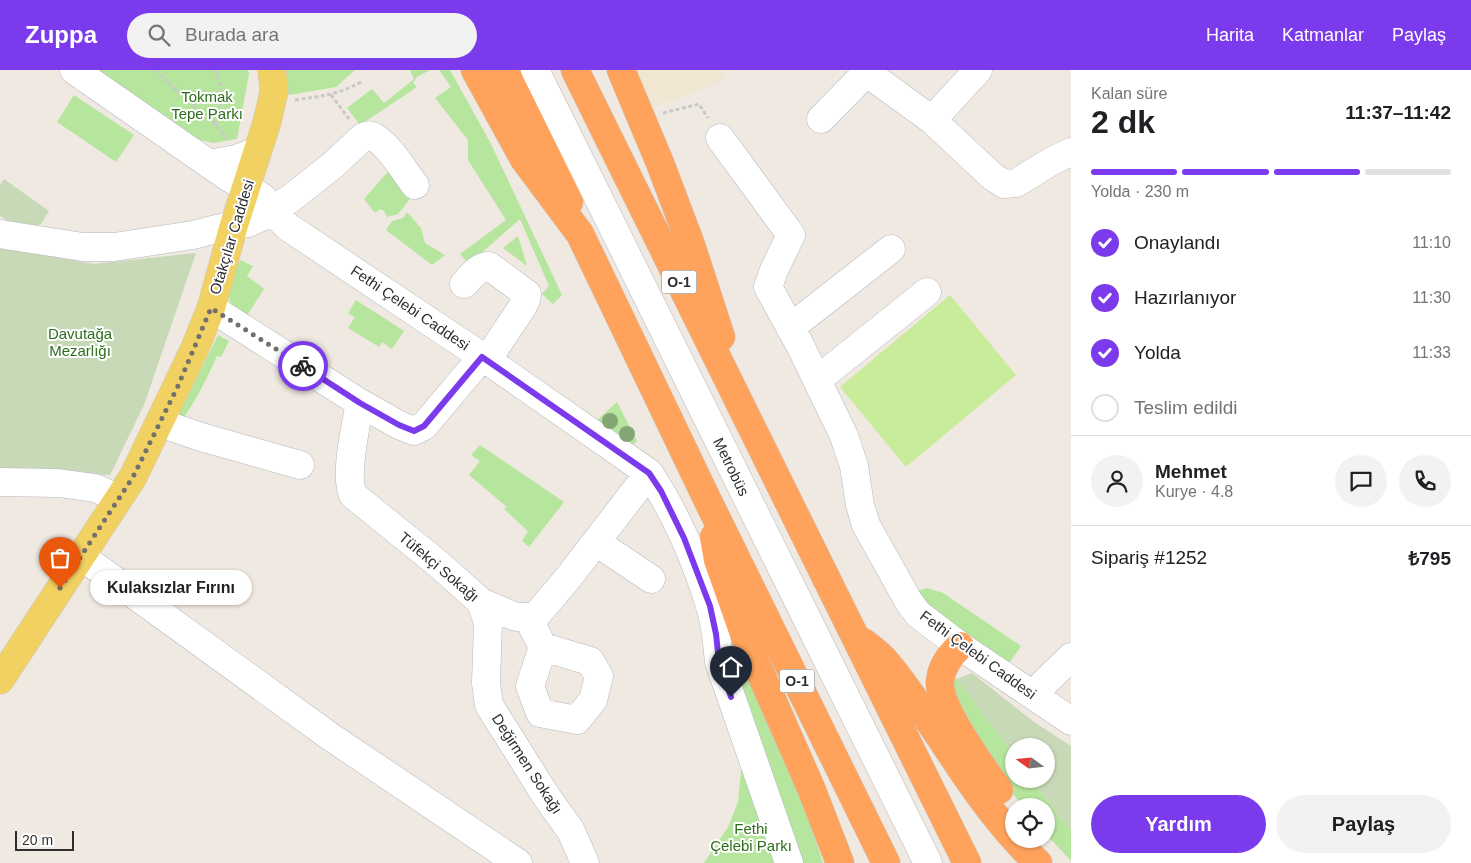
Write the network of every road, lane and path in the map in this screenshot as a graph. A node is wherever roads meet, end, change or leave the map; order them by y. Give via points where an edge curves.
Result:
1 (74, 70) edge
2 (154, 70) edge
3 (215, 70) edge
4 (272, 70) edge
5 (475, 70) edge
6 (504, 70) edge
7 (535, 70) edge
8 (550, 70) edge
9 (575, 70) edge
10 (595, 70) edge
11 (621, 70) edge
12 (978, 70) edge
13 (864, 72) edge
14 (361, 82) dead end
15 (331, 95) junction
16 (272, 99) junction
17 (657, 115) dead end
18 (822, 119) dead end
19 (932, 120) junction
20 (720, 138) joint
21 (360, 140) junction
22 (258, 151) junction
23 (1071, 152) edge
24 (209, 164) junction
25 (625, 170) junction
26 (415, 185) dead end
27 (246, 188) junction
28 (271, 210) junction
29 (0, 217) edge
30 (234, 225) junction
31 (580, 234) junction
32 (11, 235) edge
33 (193, 235) junction
34 (891, 249) dead end
35 (222, 266) junction
36 (464, 284) dead end
37 (914, 293) dead end
38 (211, 308) junction
39 (784, 316) junction
40 (485, 358) junction
41 (814, 372) junction
42 (734, 394) junction
43 (360, 403) junction
44 (160, 423) junction
45 (300, 465) dead end
46 (649, 473) junction
47 (0, 482) edge
48 (118, 498) junction
49 (707, 499) junction
50 (596, 542) junction
51 (75, 564) junction
52 (651, 579) dead end
53 (481, 602) junction
54 (528, 618) junction
55 (851, 631) junction
56 (960, 646) junction
57 (543, 647) dead end
58 (1071, 657) edge
59 (4, 667) edge
60 (1033, 694) junction
61 (1071, 721) edge
62 (1005, 798) edge
63 (1046, 848) edge
64 (487, 863) edge
65 (518, 863) edge
66 (584, 863) edge
67 (789, 863) edge
68 (840, 863) edge
69 (886, 863) edge
70 (928, 863) edge
71 (943, 863) edge
72 (966, 863) edge
73 (1038, 863) edge
74 (1058, 863) edge

1 - 24 street, Fethi Çelebi Caddesi
2 - 3 path via 216,125 220,99 219,77
4 - 16 main road, Otakçılar Caddesi
5 - 31 highway via 524,159
6 - 31 highway, O-1 via 572,208
7 - 70 street, Metrobüs
8 - 71 street, Metrobüs
9 - 25 highway, O-1
10 - 25 highway
11 - 42 highway via 691,245 720,330
12 - 19 street
13 - 18 street
13 - 19 street
14 - 15 path
15 - 16 path via 295,100
15 - 21 path
16 - 22 main road, Otakçılar Caddesi
17 - 20 path via 698,104
19 - 23 street via 1004,184 1016,183
20 - 39 street, Fethi Çelebi Caddesi via 791,235 768,287
21 - 26 street via 372,135 383,144
21 - 28 street via 307,185
22 - 24 street
22 - 27 main road, Otakçılar Caddesi
24 - 27 street, Fethi Çelebi Caddesi
25 - 42 highway, O-1
27 - 28 street, Fethi Çelebi Caddesi via 262,198
27 - 30 main road, Otakçılar Caddesi
28 - 30 street via 248,223
28 - 40 street, Fethi Çelebi Caddesi via 288,226
29 - 32 street
30 - 33 street
30 - 35 main road, Otakçılar Caddesi
31 - 49 highway, O-1
32 - 33 street via 84,247 114,247
33 - 35 street
34 - 39 street
35 - 38 main road, Otakçılar Caddesi
36 - 40 street via 483,266 489,266 526,294 523,306
37 - 41 street
38 - 43 street
38 - 44 main road, Otakçılar Caddesi
39 - 41 street, Fethi Çelebi Caddesi
40 - 43 street via 420,430 408,429
40 - 46 street, Fethi Çelebi Caddesi
41 - 56 street, Fethi Çelebi Caddesi via 844,436 854,466 866,525 918,614
42 - 55 highway, O-1
43 - 53 street, Tüfekçi Sokağı via 349,482 352,495
44 - 45 street
44 - 48 main road, Otakçılar Caddesi via 133,477
46 - 50 street
46 - 67 street via 684,538 710,606 719,662
47 - 48 street via 67,484 95,488
48 - 51 main road, Otakçılar Caddesi
49 - 68 highway via 718,560 745,636
49 - 69 highway, O-1
50 - 52 street
50 - 54 street via 535,617
51 - 59 main road, Otakçılar Caddesi
51 - 64 street via 216,672
51 - 65 street
53 - 54 street, Tüfekçi Sokağı via 516,617
53 - 66 street, Değirmen Sokağı via 488,623 486,683 489,705 571,832
54 - 57 street
55 - 72 highway, O-1
55 - 73 highway via 885,660 968,780 1015,840
56 - 60 street, Fethi Çelebi Caddesi
56 - 62 highway via 944,668 941,693 986,773
58 - 60 street
60 - 61 street, Fethi Çelebi Caddesi
63 - 74 highway

